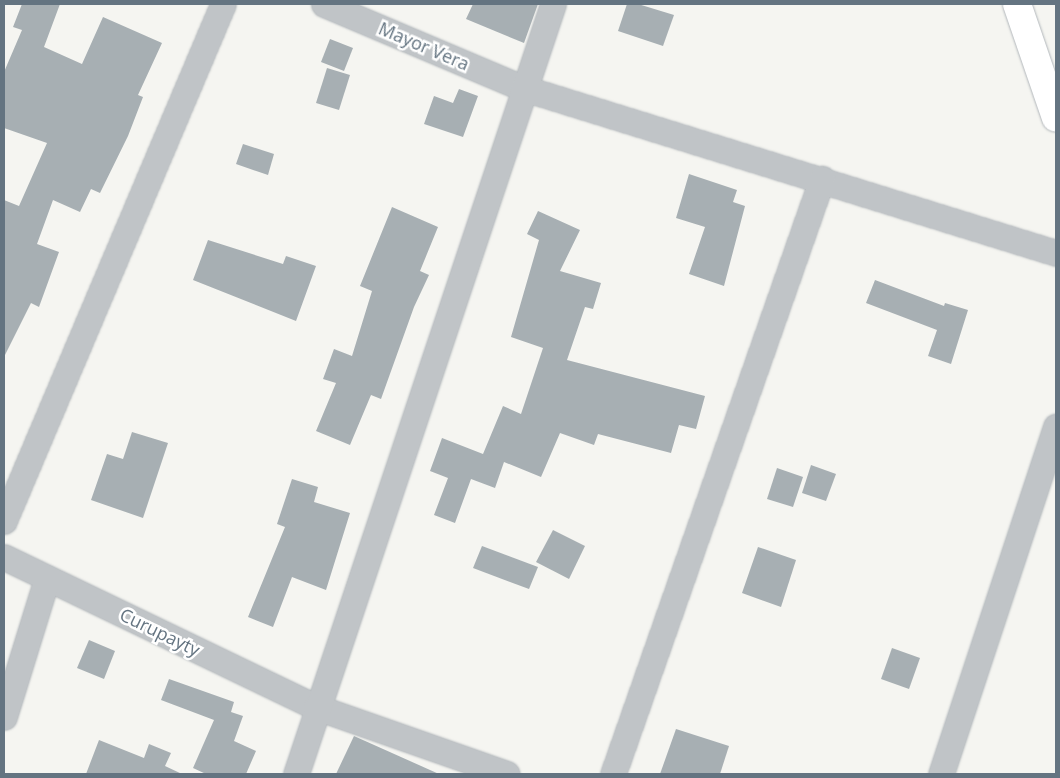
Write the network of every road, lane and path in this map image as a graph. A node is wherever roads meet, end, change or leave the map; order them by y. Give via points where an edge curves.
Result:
1 (223, 4) edge
2 (324, 4) edge
3 (553, 4) edge
4 (1017, 4) edge
5 (523, 88) junction
6 (1056, 118) edge
7 (822, 179) junction
8 (1056, 253) edge
9 (1056, 427) edge
10 (4, 521) edge
11 (4, 557) edge
12 (47, 578) junction
13 (316, 707) junction
14 (4, 717) edge
15 (296, 774) edge
16 (507, 774) edge
17 (613, 774) edge
18 (941, 774) edge

1 - 10 street
2 - 5 street, Mayor Vera
3 - 5 street
4 - 6 street
5 - 7 street, Mayor Vera
5 - 13 street
7 - 8 street, Mayor Vera
7 - 17 street
9 - 18 street
11 - 12 street, Curupayty
12 - 13 street, Curupayty
12 - 14 street
13 - 15 street
13 - 16 street, Curupayty

